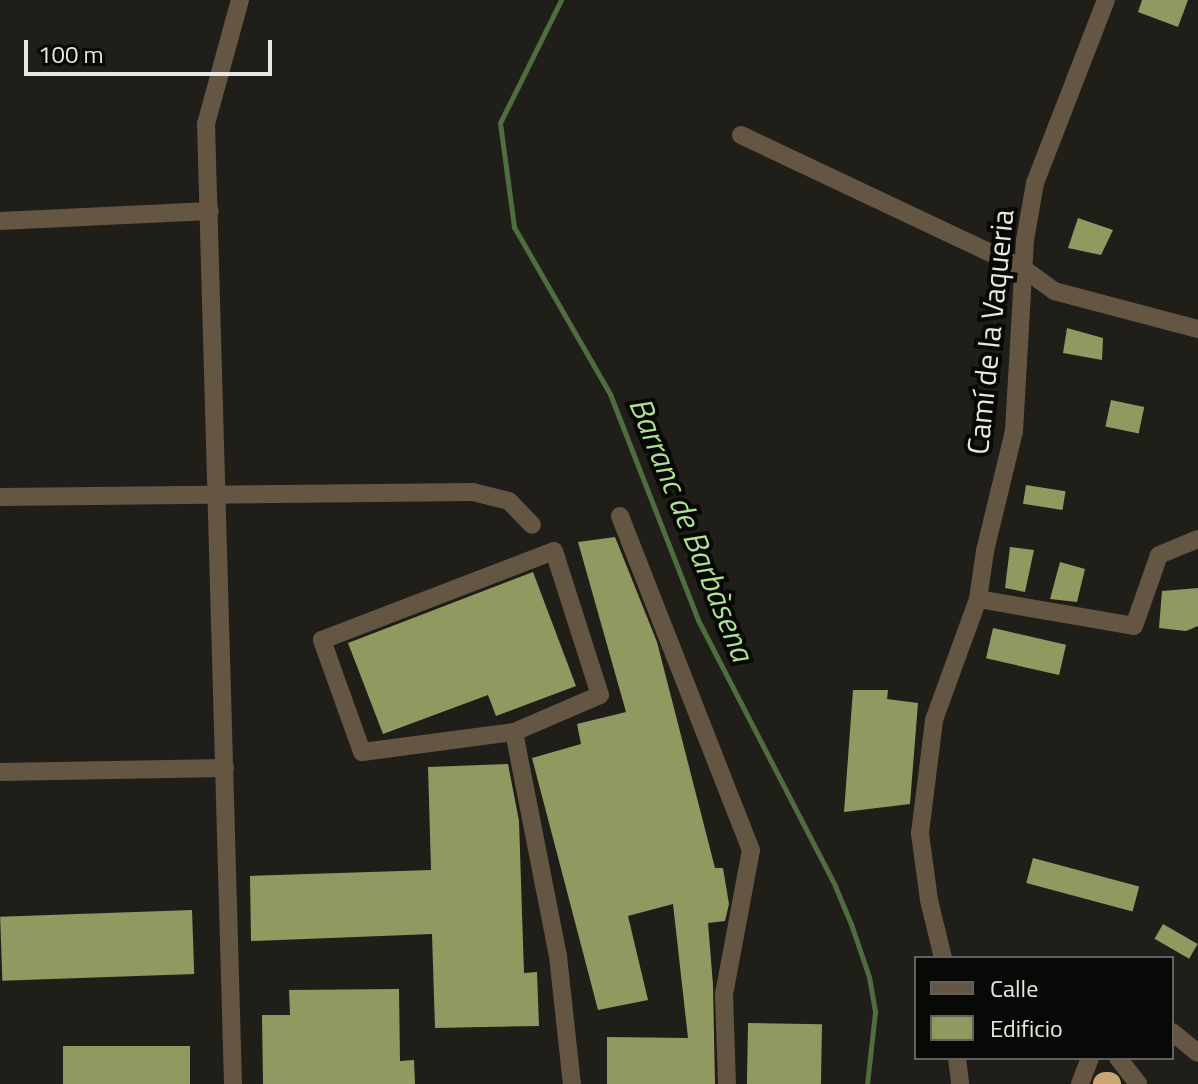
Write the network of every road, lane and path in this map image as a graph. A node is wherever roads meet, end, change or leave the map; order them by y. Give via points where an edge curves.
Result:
1 (240, 0) edge
2 (1106, 0) edge
3 (741, 135) dead end
4 (210, 211) junction
5 (0, 221) edge
6 (1024, 269) junction
7 (1198, 329) edge
8 (217, 494) junction
9 (0, 497) edge
10 (620, 516) dead end
11 (532, 525) dead end
12 (1198, 539) edge
13 (978, 599) junction
14 (514, 732) junction
15 (225, 768) junction
16 (0, 772) edge
17 (943, 956) edge
18 (1174, 1034) edge
19 (1198, 1053) edge
20 (957, 1060) edge
21 (1089, 1060) edge
22 (1120, 1060) edge
23 (233, 1084) edge
24 (572, 1084) edge
25 (727, 1084) edge
26 (960, 1084) edge
27 (1080, 1084) edge
28 (1138, 1084) edge

1 - 4 street via 206,124
2 - 6 street, Camí de la Vaqueria via 1035,183
3 - 6 street
4 - 5 street
4 - 8 street
6 - 7 street via 1054,291
6 - 13 street, Camí de la Vaqueria via 1014,431
8 - 9 street
8 - 11 street via 473,492 509,501
8 - 15 street
10 - 25 street via 751,850 724,994
12 - 13 street via 1159,555 1134,626
13 - 17 street, Camí de la Vaqueria via 934,720 925,777 920,833
14 - 14 street via 600,695 554,551 322,640 362,752
14 - 24 street via 558,956
15 - 16 street
15 - 23 street
18 - 19 street
20 - 26 street
21 - 27 street
22 - 28 street

